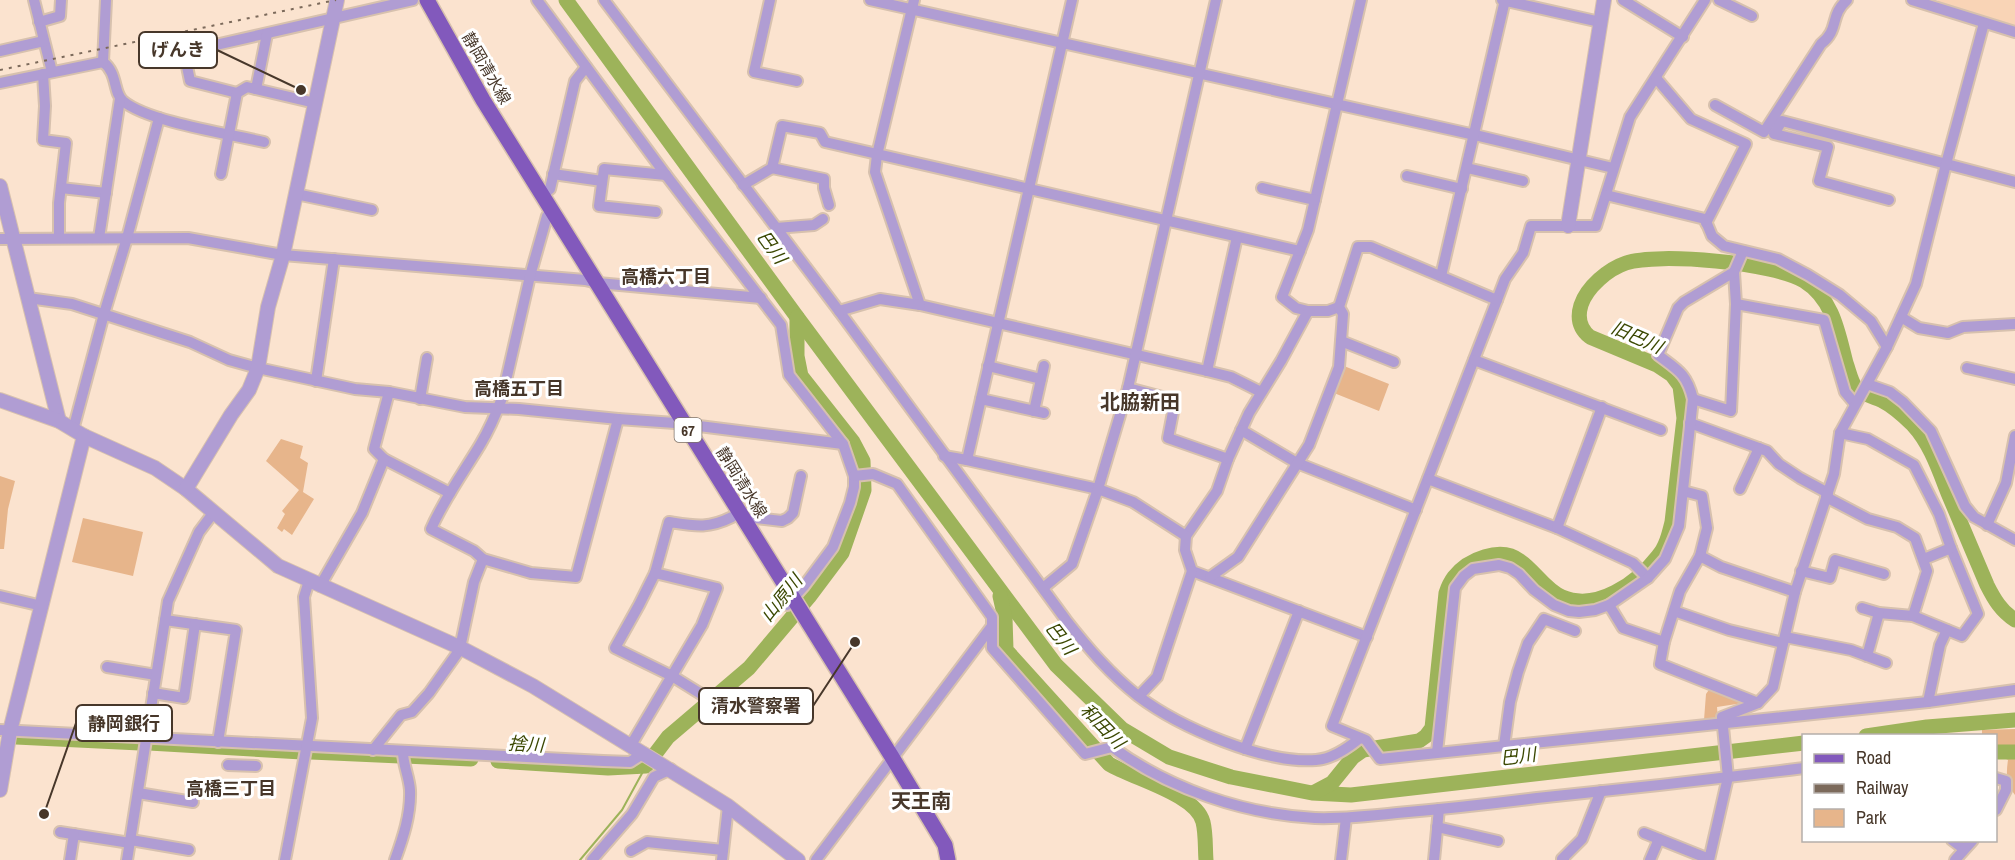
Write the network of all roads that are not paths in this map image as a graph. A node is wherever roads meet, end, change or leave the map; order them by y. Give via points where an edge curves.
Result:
1 (34, 0) edge
2 (61, 0) edge
3 (106, 0) edge
4 (337, 0) edge
5 (415, 0) edge
6 (427, 0) edge
7 (537, 0) edge
8 (604, 0) edge
9 (770, 0) edge
10 (870, 0) edge
11 (1072, 0) edge
12 (1216, 0) edge
13 (1361, 0) edge
14 (1504, 0) edge
15 (1604, 0) edge
16 (1623, 0) edge
17 (1705, 0) edge
18 (1719, 0) edge
19 (1847, 0) edge
20 (1912, 0) edge
21 (913, 5) edge
22 (1752, 16) dead end
23 (333, 20) junction
24 (39, 22) junction
25 (1600, 22) junction
26 (1984, 23) junction
27 (2015, 32) edge
28 (267, 34) junction
29 (1683, 37) junction
30 (44, 40) junction
31 (1062, 43) junction
32 (0, 51) edge
33 (103, 62) junction
34 (586, 67) junction
35 (48, 73) junction
36 (1200, 74) junction
37 (1656, 78) junction
38 (797, 81) dead end
39 (0, 83) edge
40 (255, 89) junction
41 (237, 93) junction
42 (120, 99) junction
43 (315, 103) junction
44 (1336, 104) junction
45 (1715, 105) dead end
46 (159, 118) junction
47 (229, 134) junction
48 (1475, 135) junction
49 (264, 142) dead end
50 (877, 155) junction
51 (1579, 159) junction
52 (1946, 164) junction
53 (772, 168) junction
54 (1467, 168) junction
55 (1613, 168) junction
56 (221, 174) dead end
57 (553, 174) junction
58 (666, 176) junction
59 (1407, 176) dead end
60 (602, 181) junction
61 (1523, 181) dead end
62 (2015, 183) edge
63 (743, 185) junction
64 (0, 186) edge
65 (61, 188) junction
66 (1262, 188) dead end
67 (1028, 189) junction
68 (1462, 189) junction
69 (106, 193) junction
70 (296, 194) junction
71 (543, 195) junction
72 (1606, 195) junction
73 (1315, 200) junction
74 (1889, 200) dead end
75 (829, 205) dead end
76 (372, 210) dead end
77 (656, 212) dead end
78 (547, 216) junction
79 (823, 219) dead end
80 (1166, 221) junction
81 (1706, 223) junction
82 (1568, 226) junction
83 (776, 228) junction
84 (1237, 237) junction
85 (59, 238) junction
86 (99, 238) junction
87 (127, 238) junction
88 (7, 239) edge
89 (1300, 251) junction
90 (1743, 251) junction
91 (283, 255) junction
92 (334, 259) junction
93 (1736, 267) junction
94 (530, 276) junction
95 (1441, 276) junction
96 (591, 282) junction
97 (28, 298) junction
98 (761, 298) junction
99 (1497, 300) junction
100 (1736, 304) junction
101 (920, 305) junction
102 (1339, 307) junction
103 (839, 311) junction
104 (1308, 311) junction
105 (104, 314) junction
106 (1901, 317) junction
107 (998, 324) junction
108 (2015, 324) edge
109 (1341, 341) junction
110 (1887, 347) junction
111 (1136, 355) junction
112 (427, 358) dead end
113 (1474, 360) junction
114 (1394, 362) dead end
115 (988, 366) junction
116 (1044, 366) dead end
117 (258, 368) junction
118 (1967, 368) dead end
119 (1208, 371) junction
120 (1041, 379) junction
121 (2015, 379) edge
122 (316, 381) junction
123 (1128, 388) junction
124 (389, 392) junction
125 (1260, 392) junction
126 (1861, 394) junction
127 (420, 399) junction
128 (981, 399) junction
129 (1693, 399) junction
130 (0, 400) edge
131 (1602, 407) junction
132 (498, 409) junction
133 (618, 419) junction
134 (59, 421) junction
135 (680, 423) junction
136 (1690, 423) junction
137 (1241, 430) junction
138 (1661, 430) dead end
139 (79, 433) junction
140 (1840, 433) junction
141 (2015, 436) edge
142 (843, 444) junction
143 (1759, 448) junction
144 (944, 456) junction
145 (384, 459) junction
146 (1228, 459) junction
147 (967, 460) junction
148 (1297, 463) junction
149 (801, 476) dead end
150 (854, 476) junction
151 (1428, 479) junction
152 (186, 489) junction
153 (1098, 489) junction
154 (1740, 489) dead end
155 (1683, 491) junction
156 (450, 493) junction
157 (1827, 495) junction
158 (1416, 510) junction
159 (214, 512) junction
160 (738, 519) junction
161 (1987, 525) junction
162 (1557, 528) junction
163 (1186, 536) junction
164 (2015, 540) edge
165 (1951, 548) junction
166 (1700, 556) junction
167 (483, 559) junction
168 (1924, 559) junction
169 (1192, 571) junction
170 (1802, 571) junction
171 (655, 573) junction
172 (1884, 574) dead end
173 (1210, 578) junction
174 (1648, 578) junction
175 (315, 584) junction
176 (1043, 588) junction
177 (1795, 592) junction
178 (0, 596) edge
179 (790, 602) junction
180 (1609, 605) junction
181 (42, 606) junction
182 (1862, 608) dead end
183 (1299, 611) junction
184 (1674, 611) junction
185 (1879, 613) junction
186 (1913, 616) junction
187 (165, 620) junction
188 (195, 624) junction
189 (992, 626) junction
190 (1947, 630) junction
191 (1575, 631) dead end
192 (1367, 637) junction
193 (1784, 640) junction
194 (1664, 642) junction
195 (460, 648) junction
196 (1867, 656) junction
197 (1886, 663) dead end
198 (107, 667) dead end
199 (156, 675) junction
200 (672, 676) junction
201 (2015, 690) edge
202 (153, 693) junction
203 (701, 694) dead end
204 (1139, 696) junction
205 (1928, 702) junction
206 (1758, 703) junction
207 (1723, 724) junction
208 (5, 731) edge
209 (146, 738) junction
210 (1363, 739) junction
211 (218, 742) junction
212 (631, 745) junction
213 (307, 746) junction
214 (1504, 746) junction
215 (245, 748) junction
216 (1245, 749) junction
217 (373, 750) junction
218 (403, 752) junction
219 (1437, 752) junction
220 (645, 754) junction
221 (889, 761) junction
222 (228, 765) dead end
223 (244, 766) junction
224 (256, 766) dead end
225 (667, 767) junction
226 (1802, 768) edge
227 (1728, 775) junction
228 (1997, 779) edge
229 (0, 790) edge
230 (1601, 791) junction
231 (138, 793) junction
232 (193, 802) dead end
233 (728, 806) junction
234 (1997, 806) edge
235 (1439, 810) junction
236 (1346, 818) junction
237 (1437, 827) junction
238 (60, 832) dead end
239 (1644, 833) dead end
240 (74, 834) junction
241 (1659, 839) junction
242 (1498, 841) dead end
243 (130, 842) junction
244 (1955, 842) edge
245 (1971, 842) edge
246 (1964, 849) junction
247 (189, 850) dead end
248 (631, 851) dead end
249 (722, 855) edge
250 (1709, 859) edge
251 (70, 860) edge
252 (128, 860) edge
253 (285, 860) edge
254 (395, 860) edge
255 (592, 860) edge
256 (798, 860) edge
257 (816, 860) edge
258 (938, 860) edge
259 (948, 860) edge
260 (1341, 860) edge
261 (1434, 860) edge
262 (1564, 860) edge
263 (1650, 860) edge
264 (1955, 860) edge

1 - 24 street
2 - 24 street via 60,16
3 - 33 street
4 - 23 street
5 - 23 street
5 - 78 main road, 静岡清水線 / 67
6 - 71 main road, 静岡清水線 / 67
7 - 34 street
8 - 63 street
9 - 38 street via 754,72
10 - 21 street
11 - 31 street
12 - 36 street
13 - 44 street
14 - 25 street
14 - 48 street
15 - 25 street
16 - 29 street
17 - 29 street
18 - 22 street
19 - 45 street via 1838,8 1831,36 1821,44 1764,132
20 - 26 street
21 - 31 street
21 - 50 street
23 - 28 street
23 - 43 street
24 - 30 street
25 - 51 street
26 - 27 street
26 - 52 street
28 - 40 street
28 - 41 street via 180,53 190,81
29 - 37 street
30 - 32 street
30 - 35 street
31 - 36 street
31 - 67 street
33 - 35 street
33 - 42 street via 110,67
34 - 57 street via 575,81
34 - 58 street
35 - 39 street
35 - 65 street via 43,140 66,143
36 - 44 street
36 - 80 street
37 - 55 street via 1630,117
37 - 81 street via 1691,119 1746,144
40 - 41 street via 247,87
40 - 43 street
41 - 47 street
42 - 46 street
42 - 69 street
43 - 70 street
44 - 48 street
44 - 73 street
46 - 47 street
46 - 87 street
47 - 49 street
47 - 56 street
48 - 51 street
48 - 54 street
50 - 53 street via 825,142 820,133 782,126
50 - 67 street
50 - 101 street via 875,172
51 - 55 street
51 - 82 street
52 - 62 street
52 - 74 street via 1782,121 1774,134 1828,147 1819,181
52 - 106 street via 1917,284
53 - 63 street
53 - 75 street via 824,179
54 - 61 street
54 - 68 street
55 - 72 street
57 - 60 street
57 - 71 street via 550,189
58 - 60 street via 604,169
58 - 98 street
59 - 68 street
60 - 77 street via 599,206
63 - 83 street
64 - 88 street
65 - 69 street
65 - 85 street
66 - 73 street
67 - 80 street
67 - 107 street
68 - 95 street
69 - 86 street
70 - 76 street
70 - 91 street
71 - 96 main road, 静岡清水線 / 67
72 - 81 street via 1705,219
72 - 82 street via 1596,226
73 - 89 street
78 - 94 street
78 - 96 main road, 静岡清水線 / 67
79 - 83 street via 813,225
80 - 84 street
80 - 111 street
81 - 90 street via 1712,236 1724,246
82 - 99 street via 1531,226 1523,253 1505,279
83 - 103 street
84 - 89 street
84 - 119 street
85 - 86 street
85 - 88 street
86 - 87 street
87 - 91 street via 188,238
87 - 105 street
88 - 97 street
89 - 104 street via 1282,297 1296,308
90 - 93 street
90 - 110 street via 1778,259 1840,295 1871,321
91 - 92 street
91 - 117 street via 268,307
92 - 94 street
92 - 122 street
93 - 100 street
93 - 129 street via 1678,308 1658,355 1683,373
94 - 96 street
94 - 132 street
95 - 99 street
95 - 102 street via 1371,247 1358,247
96 - 98 street
96 - 135 main road, 静岡清水線 / 67
97 - 105 street via 72,304
97 - 134 street
98 - 142 street via 781,325 789,375
99 - 113 street
100 - 126 street via 1824,320 1845,392
100 - 129 street via 1731,411
101 - 103 street via 880,298
101 - 107 street
102 - 104 street
102 - 109 street via 1343,314
103 - 144 street
104 - 125 street
105 - 117 street
105 - 139 street
106 - 108 street via 1919,328 1948,333 1963,327
106 - 110 street
107 - 111 street
107 - 115 street
109 - 114 street
109 - 148 street via 1339,367 1309,445
110 - 126 street
111 - 119 street
111 - 123 street
112 - 127 street
113 - 131 street
113 - 151 street
115 - 120 street
115 - 128 street
116 - 120 street
117 - 122 street
117 - 152 street via 249,390
118 - 121 street
119 - 125 street via 1231,377
120 - 128 street via 1039,412
122 - 124 street
123 - 146 street via 1173,402 1168,438
123 - 153 street
124 - 127 street
124 - 145 street via 374,449
125 - 137 street
126 - 140 street
126 - 161 street via 1890,392 1931,431 1965,506
127 - 132 street
128 - 147 street
129 - 136 street
130 - 134 street
131 - 138 street
131 - 162 street
132 - 133 street
132 - 156 street
133 - 135 street
133 - 167 street via 576,577 531,573
134 - 139 street
135 - 142 street
135 - 160 main road, 静岡清水線 / 67
136 - 143 street
136 - 155 street
137 - 146 street
137 - 148 street
139 - 152 street via 148,464
139 - 181 street
140 - 157 street
140 - 165 street via 1868,440 1914,465
141 - 161 street via 2006,483
142 - 150 street
143 - 154 street
143 - 157 street
144 - 147 street
144 - 176 street
145 - 156 street
145 - 175 street via 362,513
146 - 163 street via 1217,491
147 - 153 street
148 - 158 street
148 - 173 street via 1238,557
149 - 160 street via 793,513 788,518
150 - 179 street via 850,503 833,547
150 - 189 street via 873,474 897,484 992,617
151 - 158 street
151 - 162 street
152 - 159 street
153 - 163 street via 1133,502
153 - 176 street via 1072,564
155 - 166 street via 1702,496 1707,528
155 - 174 street via 1679,526 1672,545
156 - 167 street via 431,529
157 - 168 street via 1868,519 1897,527 1915,538
157 - 170 street
158 - 192 street
159 - 175 street via 278,566
159 - 187 street via 199,532 168,601
160 - 171 street via 699,527 669,522
160 - 179 main road, 静岡清水線 / 67
161 - 164 street
162 - 174 street via 1633,563
163 - 169 street via 1185,550
165 - 168 street
165 - 190 street via 1978,614 1962,636
166 - 177 street
166 - 184 street via 1680,591
167 - 195 street
168 - 186 street via 1927,571
169 - 173 street
169 - 204 street via 1157,677
170 - 172 street via 1830,578 1835,560
170 - 177 street
171 - 200 street via 615,648
171 - 200 street via 717,588 702,625
173 - 183 street
174 - 180 street
175 - 195 street
175 - 213 street via 304,597 312,718
176 - 204 street via 1101,663
177 - 193 street
178 - 181 street
179 - 221 main road, 静岡清水線 / 67
180 - 194 street via 1623,628
180 - 219 street via 1596,610 1569,611 1544,598 1510,568 1499,565 1473,569 1464,576 1455,588
181 - 208 street
182 - 185 street
183 - 192 street
183 - 216 street
184 - 193 street via 1729,630
184 - 194 street
185 - 186 street
185 - 196 street
186 - 190 street
187 - 188 street
187 - 199 street
188 - 202 street via 184,698
188 - 211 street via 236,630
189 - 221 street
189 - 236 street via 992,648 1085,754 1112,747 1167,781 1208,797 1270,813
190 - 205 street
191 - 214 street via 1544,619 1528,643 1510,702
192 - 210 street via 1332,726
193 - 196 street
193 - 206 street via 1773,687
194 - 206 street via 1660,664
195 - 212 street
195 - 217 street via 429,693 412,712 401,715
196 - 197 street
198 - 199 street
199 - 202 street
200 - 203 street
200 - 212 street
201 - 205 street
202 - 209 street
204 - 216 street via 1205,734
205 - 207 street
206 - 207 street via 1727,714 1722,717
207 - 214 street
207 - 227 street
208 - 209 street
208 - 229 street
209 - 211 street
209 - 231 street
210 - 216 street via 1317,760
210 - 219 street via 1380,759
211 - 215 street
212 - 220 street
213 - 215 street
213 - 217 street
213 - 253 street
214 - 219 street
215 - 223 street
217 - 218 street
218 - 220 street via 630,762
218 - 254 street via 410,791 406,826
220 - 225 street
221 - 257 street
221 - 258 main road, 静岡清水線 / 67
221 - 259 main road, 静岡清水線 / 67 via 945,845
222 - 223 street
223 - 224 street
225 - 233 street
225 - 255 street via 654,777 632,814
226 - 227 street
227 - 230 street
227 - 250 street
228 - 234 street via 2006,781 2006,790
230 - 235 street
230 - 262 street via 1582,839
231 - 232 street
231 - 243 street
233 - 249 street
233 - 256 street
235 - 236 street
235 - 237 street
236 - 260 street
237 - 242 street
237 - 261 street
238 - 240 street
239 - 241 street
240 - 243 street
240 - 251 street
241 - 250 street
241 - 263 street
243 - 247 street
243 - 252 street
244 - 246 street
245 - 246 street
246 - 264 street
248 - 249 street via 647,842

